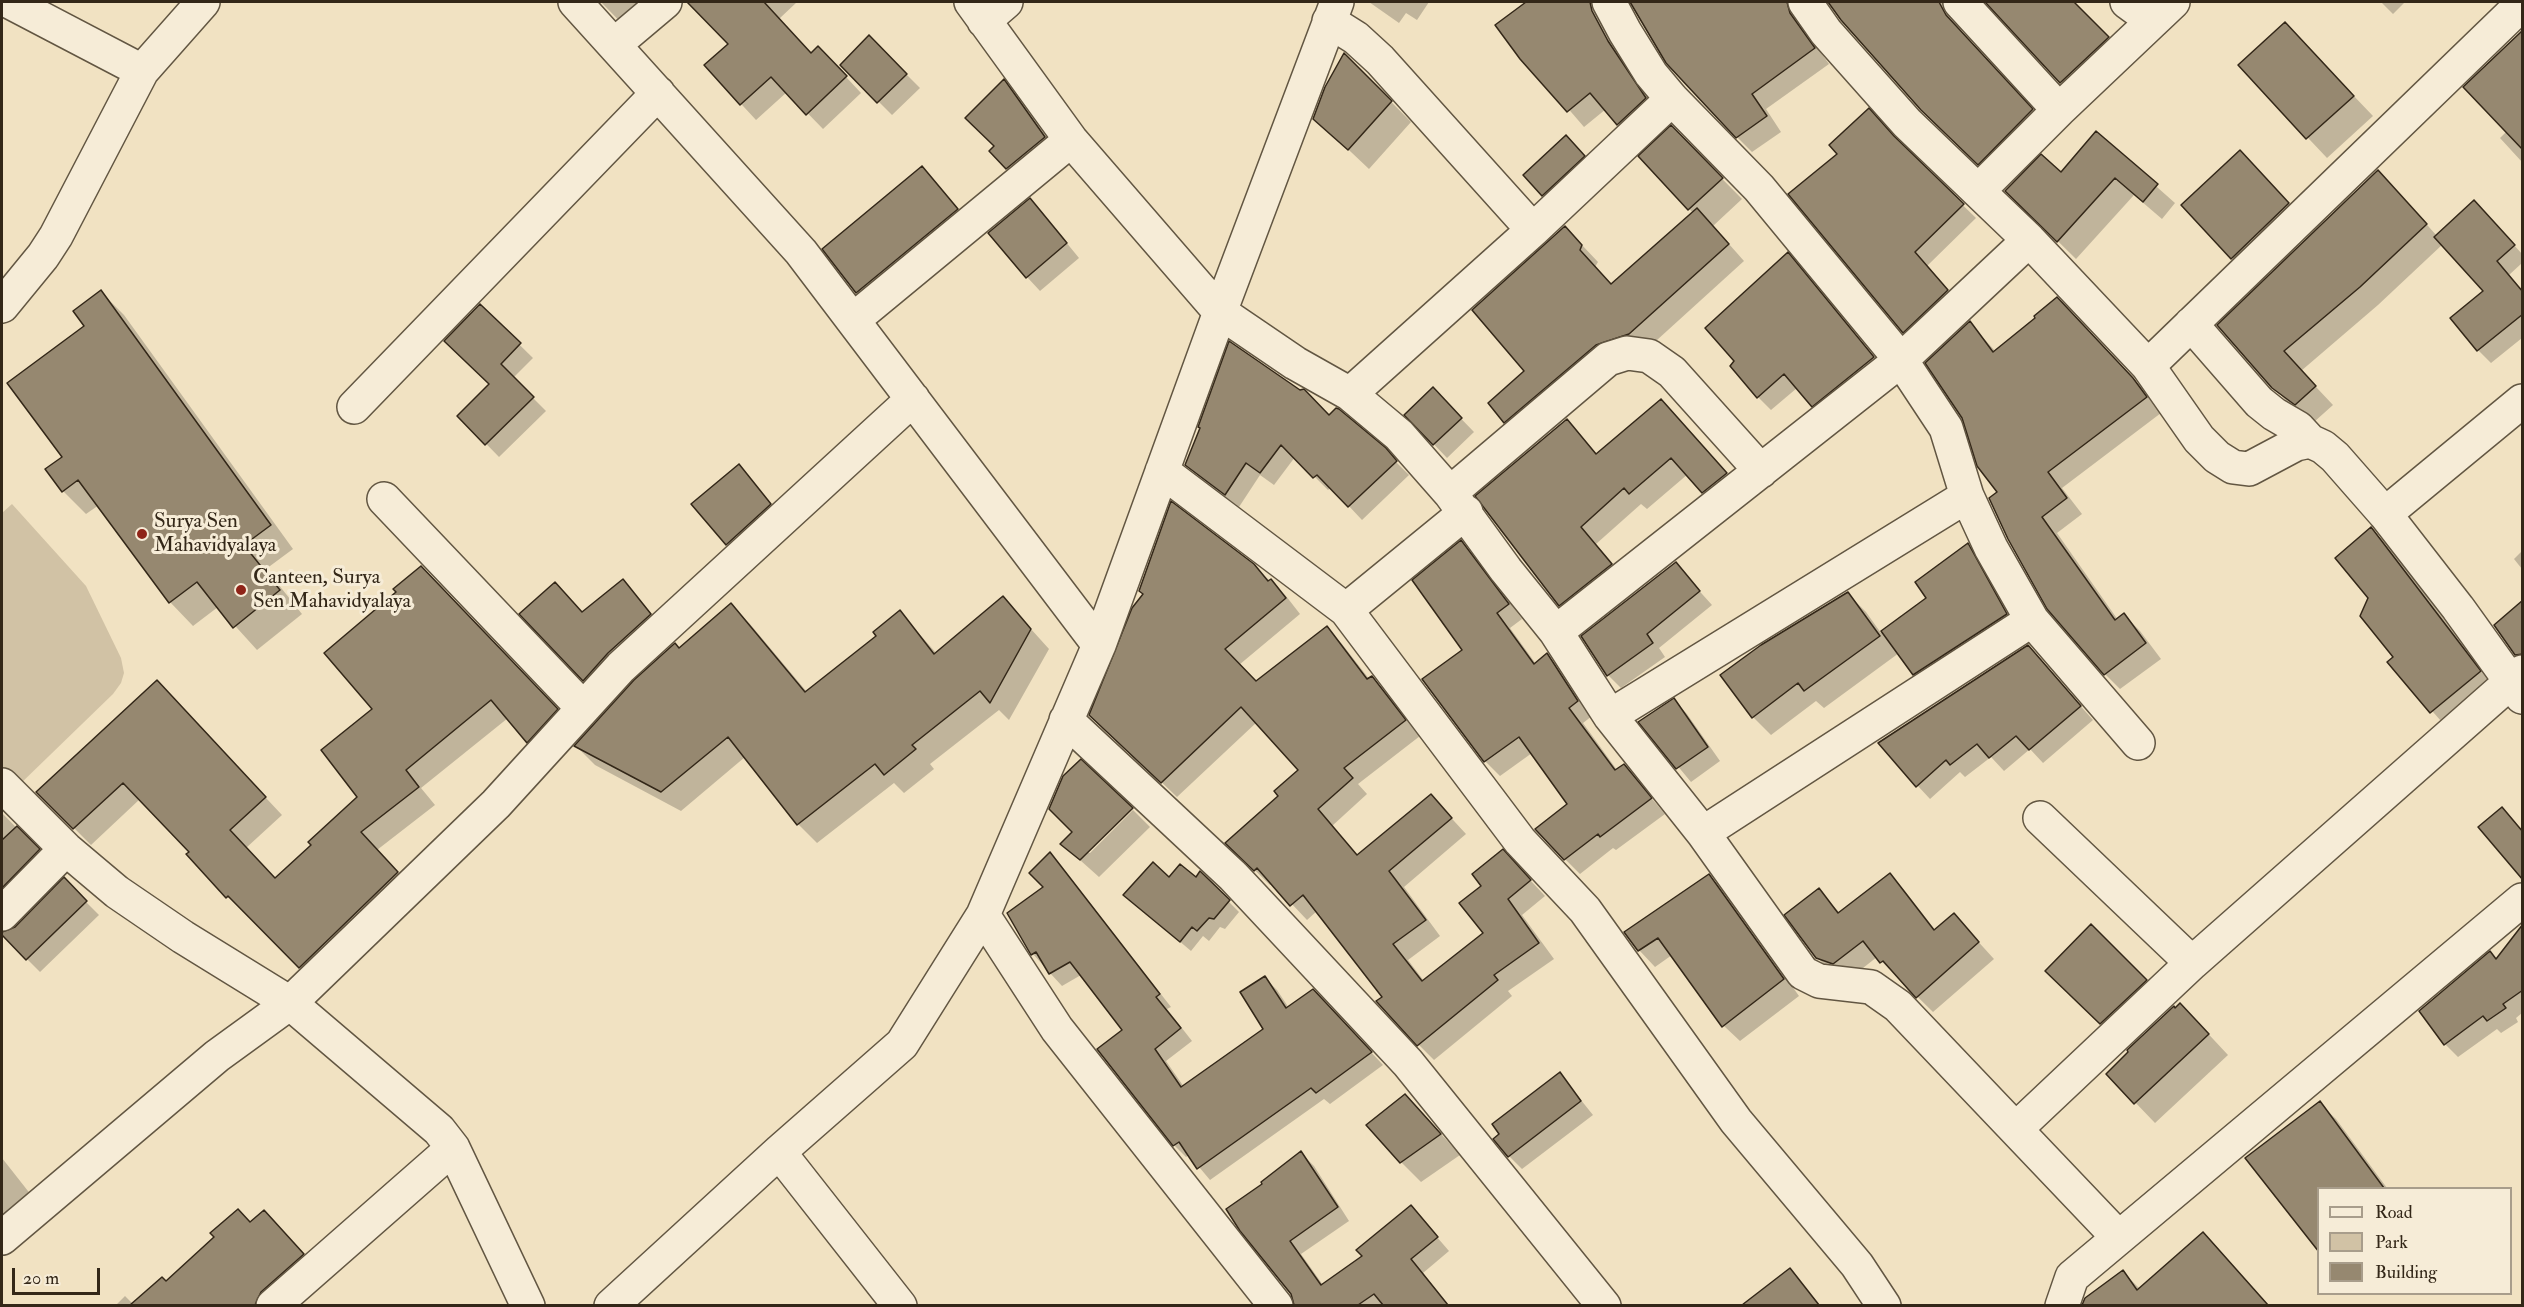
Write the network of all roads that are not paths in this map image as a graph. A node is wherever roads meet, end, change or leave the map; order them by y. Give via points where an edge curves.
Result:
1 (10, 2) edge
2 (203, 2) edge
3 (575, 2) edge
4 (665, 2) edge
5 (1609, 2) edge
6 (1806, 2) edge
7 (1960, 2) edge
8 (2523, 4) edge
9 (987, 8) edge
10 (2151, 8) edge
11 (1333, 11) edge
12 (614, 45) junction
13 (142, 71) junction
14 (658, 93) junction
15 (1672, 99) junction
16 (2059, 110) junction
17 (1071, 140) junction
18 (1979, 190) junction
19 (1533, 230) junction
20 (2029, 240) junction
21 (2, 306) edge
22 (1220, 312) junction
23 (853, 320) junction
24 (2190, 324) junction
25 (1901, 360) junction
26 (2148, 366) junction
27 (1350, 394) junction
28 (913, 399) junction
29 (2523, 401) edge
30 (354, 407) dead end
31 (2310, 441) junction
32 (1162, 471) junction
33 (1761, 471) junction
34 (1967, 496) junction
35 (384, 499) dead end
36 (1458, 503) junction
37 (2385, 514) junction
38 (1346, 610) junction
39 (2032, 620) junction
40 (1556, 632) junction
41 (1099, 645) junction
42 (2519, 683) edge
43 (584, 708) junction
44 (1610, 716) junction
45 (1066, 720) junction
46 (2138, 743) dead end
47 (2, 784) edge
48 (2040, 818) dead end
49 (1703, 832) junction
50 (66, 849) junction
51 (2523, 900) edge
52 (2, 914) edge
53 (983, 915) junction
54 (2193, 963) junction
55 (290, 1003) junction
56 (2017, 1128) junction
57 (453, 1148) junction
58 (779, 1152) junction
59 (2118, 1237) junction
60 (2, 1238) edge
61 (273, 1305) edge
62 (528, 1305) edge
63 (611, 1305) edge
64 (900, 1305) edge
65 (1276, 1305) edge
66 (1604, 1305) edge
67 (1884, 1305) edge
68 (2062, 1305) edge

1 - 13 street
2 - 13 street
3 - 12 street
4 - 12 street
5 - 15 street via 1624,32
6 - 18 street via 1826,32 1907,123
7 - 16 street
8 - 24 street
9 - 17 street
10 - 16 street
11 - 19 street
11 - 22 street
12 - 14 street
13 - 21 street via 56,236
14 - 23 street via 801,252
14 - 30 street
15 - 19 street
15 - 25 street via 1759,188
16 - 18 street
17 - 22 street
17 - 23 street
18 - 20 street
19 - 27 street
20 - 25 street
20 - 26 street
22 - 27 street via 1295,363
22 - 32 street
23 - 28 street
24 - 26 street
24 - 31 street via 2259,402 2298,428
25 - 33 street
25 - 34 street via 1946,428
26 - 31 street via 2199,439 2233,467 2249,469 2296,444
27 - 36 street via 1399,435
28 - 41 street
28 - 43 street via 621,667
29 - 37 street
31 - 37 street via 2335,457
32 - 38 street
32 - 41 street
33 - 36 street via 1672,372 1649,356 1628,352 1608,359
33 - 40 street
34 - 39 street
34 - 44 street
35 - 43 street
36 - 38 street
36 - 40 street
37 - 42 street
38 - 67 street via 1520,841 1585,910 1737,1121 1857,1265
39 - 46 street
39 - 49 street
40 - 44 street
41 - 45 street
42 - 54 street
43 - 55 street via 496,804
44 - 49 street
45 - 53 street
45 - 66 street via 1233,876 1408,1064
47 - 50 street
48 - 54 street
49 - 56 street via 1803,973 1819,981 1871,987 1898,1006
50 - 52 street
50 - 55 street via 135,905
51 - 59 street
53 - 58 street via 902,1044
53 - 65 street via 1057,1029
54 - 56 street
55 - 57 street via 438,1130
55 - 60 street via 217,1056
56 - 59 street
57 - 61 street
57 - 62 street
58 - 63 street
58 - 64 street
59 - 68 street via 2072,1277

